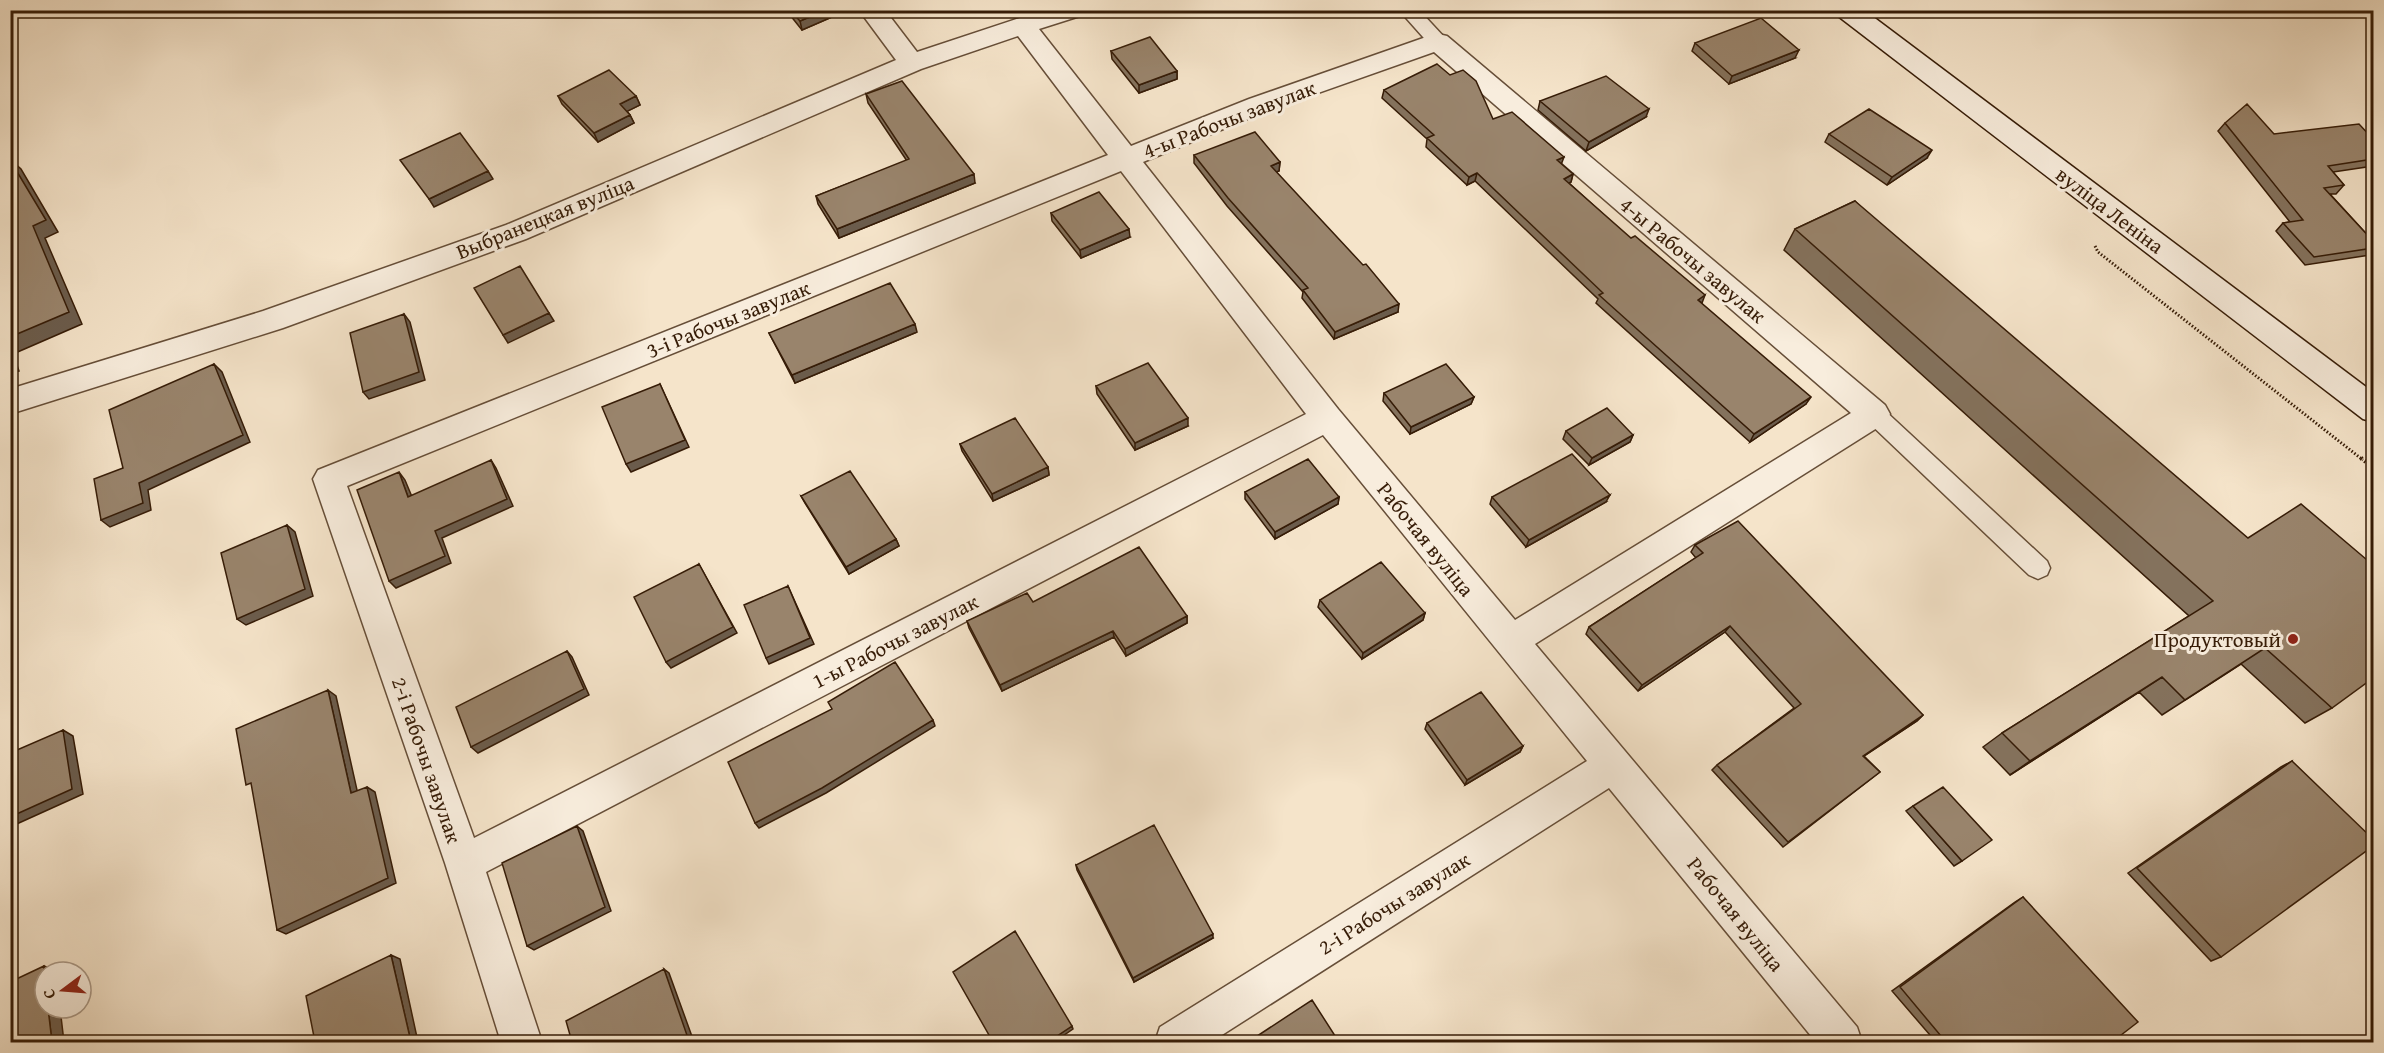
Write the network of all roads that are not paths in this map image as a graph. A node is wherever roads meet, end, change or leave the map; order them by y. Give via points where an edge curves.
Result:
1 (871, 10) edge
2 (1071, 10) edge
3 (1408, 10) edge
4 (1847, 10) edge
5 (1023, 26) junction
6 (1438, 42) junction
7 (912, 63) junction
8 (1127, 159) junction
9 (10, 402) edge
10 (2373, 410) edge
11 (1874, 414) junction
12 (1327, 418) junction
13 (329, 479) joint
14 (2038, 568) dead end
15 (1509, 641) junction
16 (1614, 764) junction
17 (464, 863) junction
18 (521, 1042) edge
19 (1175, 1042) edge
20 (1842, 1042) edge

1 - 7 street
2 - 5 street, Выбранецкая вуліца
3 - 6 lane
4 - 10 street, вуліца Леніна
5 - 7 street, Выбранецкая вуліца
5 - 8 street, Рабочая вуліца
6 - 8 street, 4-ы Рабочы завулак via 1258,105
6 - 11 street, 4-ы Рабочы завулак
7 - 9 street, Выбранецкая вуліца via 516,232 272,320
8 - 12 street, Рабочая вуліца
8 - 13 street, 3-і Рабочы завулак
11 - 14 lane
11 - 15 street
12 - 15 street, Рабочая вуліца
12 - 17 street, 1-ы Рабочы завулак
13 - 17 street, 2-і Рабочы завулак
15 - 16 street, Рабочая вуліца
16 - 19 street, 2-і Рабочы завулак
16 - 20 street, Рабочая вуліца
17 - 18 street, 2-і Рабочы завулак

